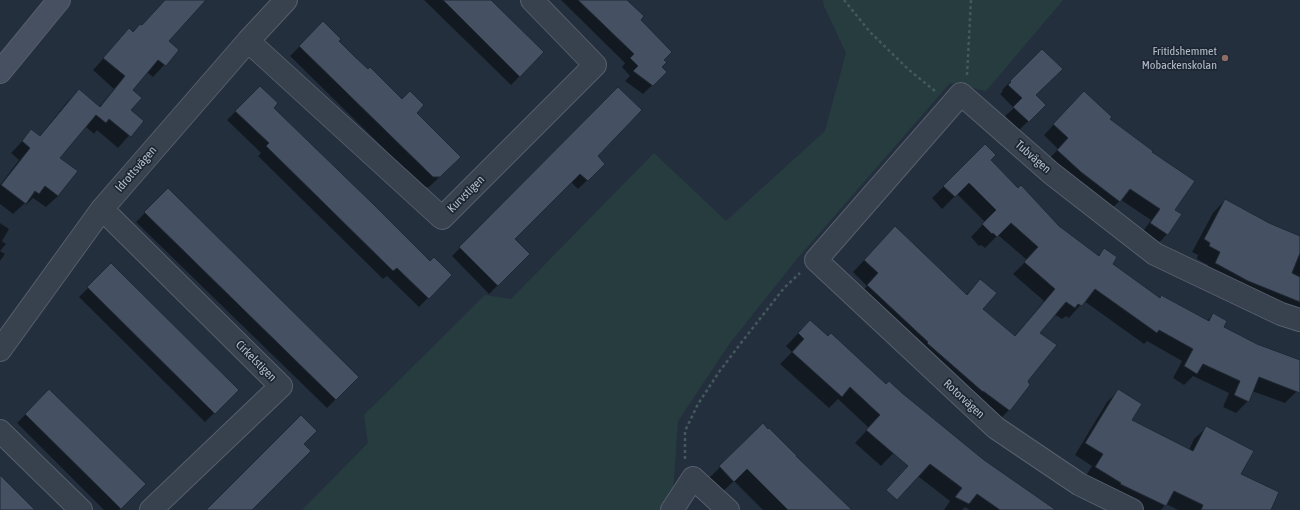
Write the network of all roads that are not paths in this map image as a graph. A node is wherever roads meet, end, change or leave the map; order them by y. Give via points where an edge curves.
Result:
1 (59, 0) edge
2 (286, 0) edge
3 (532, 0) edge
4 (248, 40) junction
5 (0, 72) edge
6 (102, 209) junction
7 (816, 260) joint
8 (1300, 320) edge
9 (0, 350) edge
10 (0, 431) edge
11 (81, 510) edge
12 (151, 510) edge
13 (672, 510) edge
14 (728, 510) edge
15 (1132, 510) edge

1 - 5 main road
2 - 4 street, Idrottsvägen
3 - 4 street, Kurvstigen via 594,65 442,218
4 - 6 street, Idrottsvägen
6 - 9 street, Idrottsvägen
6 - 12 street, Cirkelstigen via 281,386
7 - 8 street, Tubvägen via 957,100 1155,254 1281,314
7 - 15 street, Rotorvägen via 996,428 1079,484
10 - 11 street
13 - 14 street via 693,478

